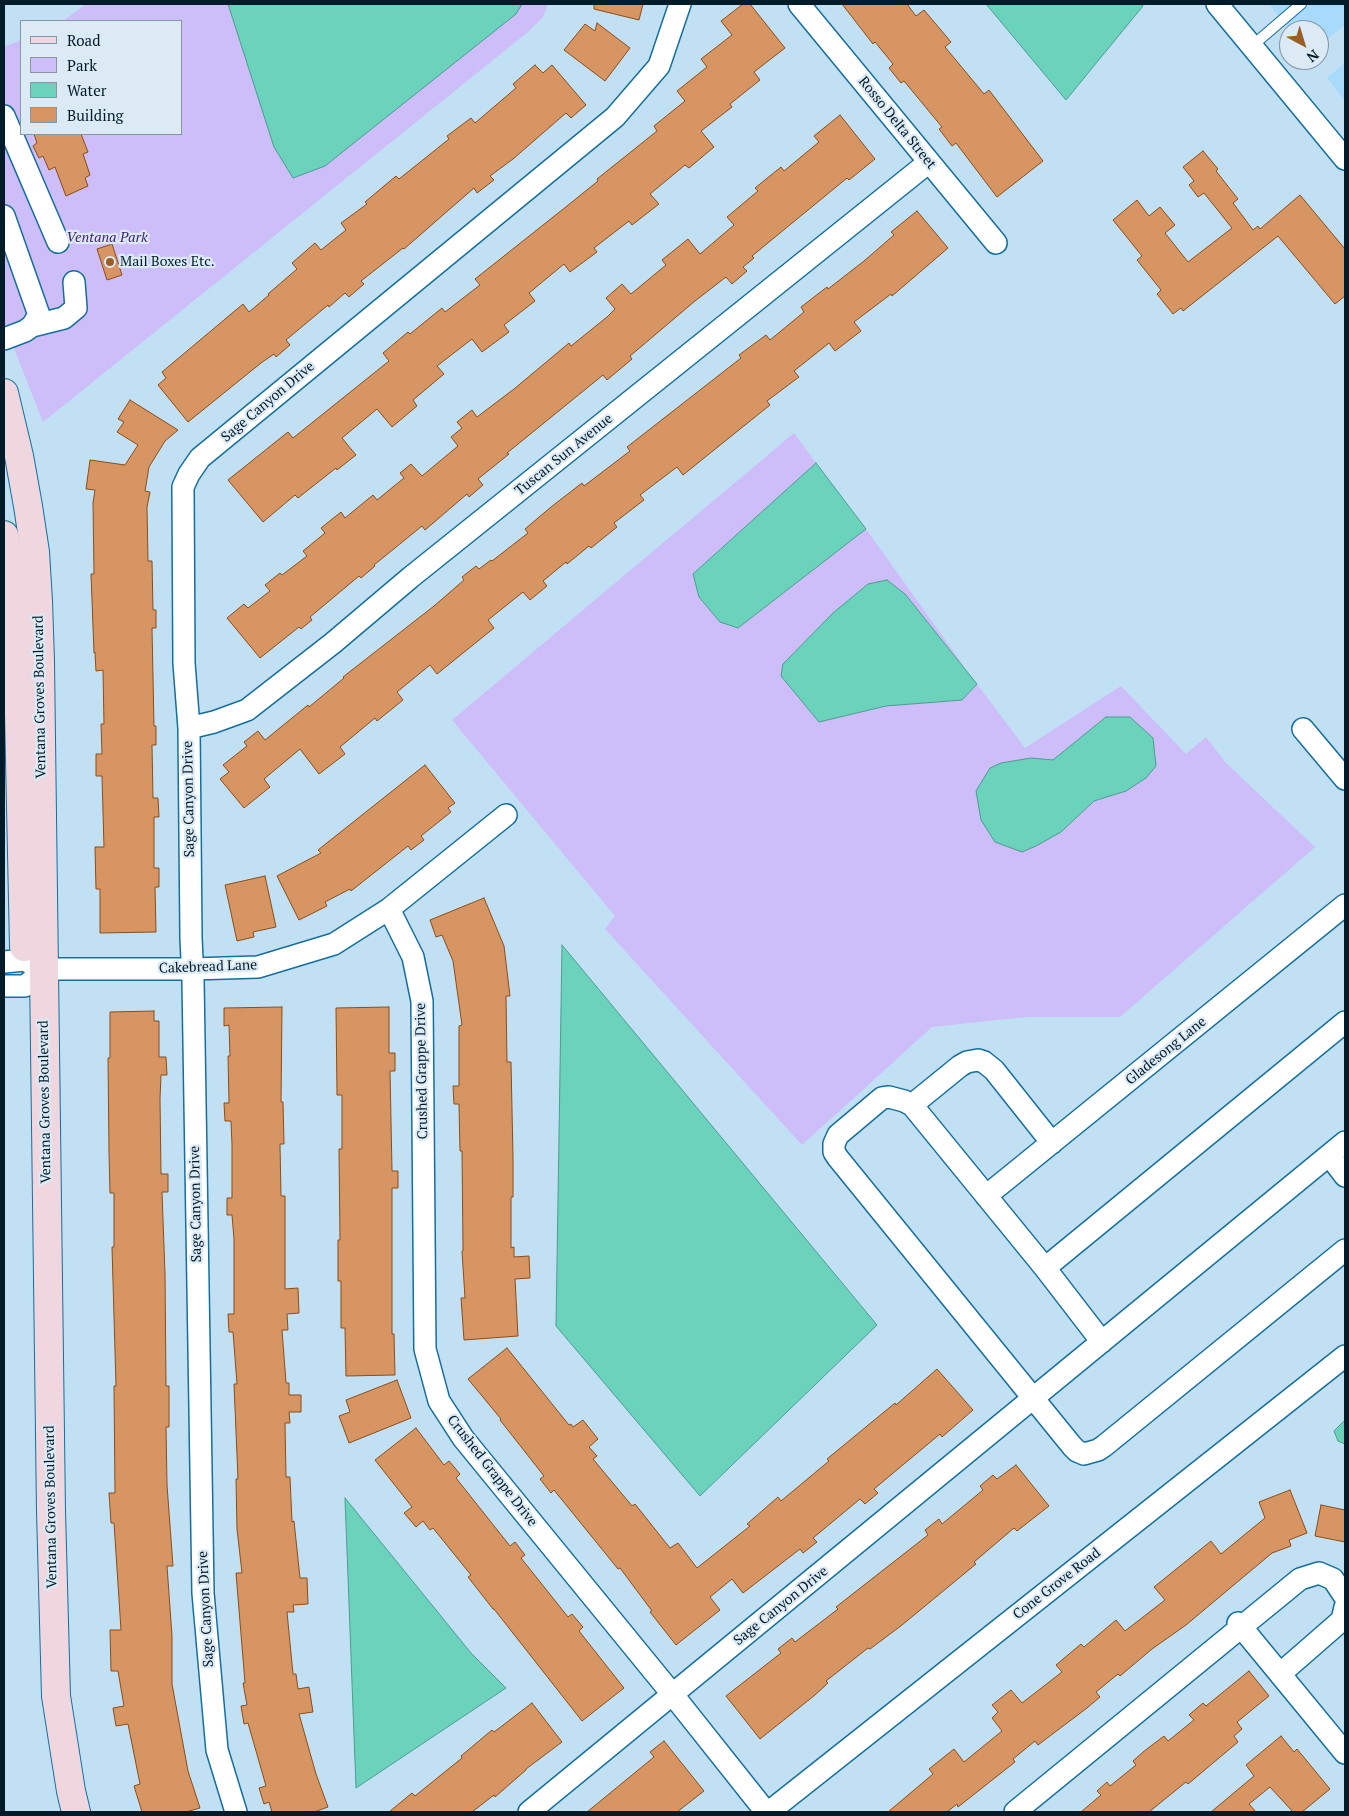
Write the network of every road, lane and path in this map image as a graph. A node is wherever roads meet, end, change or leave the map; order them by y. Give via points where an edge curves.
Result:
1 (680, 4) edge
2 (799, 4) edge
3 (1218, 4) edge
4 (1302, 4) edge
5 (1252, 46) junction
6 (4, 116) edge
7 (1345, 159) edge
8 (929, 162) junction
9 (4, 216) edge
10 (58, 242) dead end
11 (996, 243) dead end
12 (74, 282) dead end
13 (32, 326) junction
14 (4, 339) edge
15 (4, 393) edge
16 (4, 535) edge
17 (189, 728) junction
18 (1303, 729) dead end
19 (1345, 779) edge
20 (506, 815) dead end
21 (1345, 905) edge
22 (389, 909) junction
23 (192, 970) junction
24 (20, 973) edge
25 (1345, 1022) edge
26 (912, 1105) junction
27 (1345, 1142) edge
28 (1052, 1143) junction
29 (1329, 1156) junction
30 (1345, 1176) edge
31 (986, 1196) junction
32 (1345, 1250) edge
33 (1045, 1268) junction
34 (1102, 1342) junction
35 (1345, 1356) edge
36 (1033, 1399) junction
37 (1345, 1597) edge
38 (1345, 1607) edge
39 (1240, 1625) junction
40 (1280, 1674) junction
41 (673, 1694) junction
42 (1345, 1753) edge
43 (64, 1812) edge
44 (76, 1812) edge
45 (236, 1812) edge
46 (530, 1812) edge
47 (768, 1812) edge
48 (1015, 1812) edge

1 - 17 street, Sage Canyon Drive via 659,66 615,117 200,458 189,474 183,487 182,517 184,663
2 - 8 street, Rosso Delta Street
3 - 5 street
4 - 5 lane
5 - 7 street
6 - 10 street
8 - 11 street, Rosso Delta Street
8 - 17 street, Tuscan Sun Avenue via 247,710
9 - 13 street via 38,315
12 - 13 street via 76,308 64,318
13 - 14 street
15 - 24 street, Ventana Groves Boulevard via 19,456 35,552 40,661
16 - 24 street, Ventana Groves Boulevard via 14,604 18,667
17 - 23 street, Sage Canyon Drive
18 - 19 street
20 - 22 street, Cakebread Lane
21 - 28 street, Gladesong Lane
22 - 23 street, Cakebread Lane via 334,944 300,956 258,967
22 - 41 street, Crushed Grappe Drive via 413,957 422,1001 425,1349 439,1401 463,1438
23 - 24 street, Cakebread Lane via 57,969
23 - 45 street, Sage Canyon Drive via 203,1592 217,1750
24 - 43 street, Ventana Groves Boulevard via 45,1687 50,1737
24 - 44 street, Ventana Groves Boulevard via 51,1501 56,1696
25 - 33 street
26 - 28 street via 960,1066 978,1060 994,1070
26 - 31 street
26 - 36 street via 895,1098 882,1098 838,1135 834,1152
27 - 29 street, Sage Canyon Drive
28 - 31 street, Gladesong Lane
29 - 30 street
29 - 34 street, Sage Canyon Drive
31 - 33 street
32 - 36 street via 1098,1450 1084,1454 1077,1451
33 - 34 street
34 - 36 street, Sage Canyon Drive
35 - 47 street, Cone Grove Road
36 - 41 street, Sage Canyon Drive
37 - 39 street via 1333,1580 1319,1573 1300,1579
38 - 40 street via 1342,1620
39 - 40 street
39 - 48 street
40 - 42 street
41 - 46 street, Sage Canyon Drive
41 - 47 street, Crushed Grappe Drive

